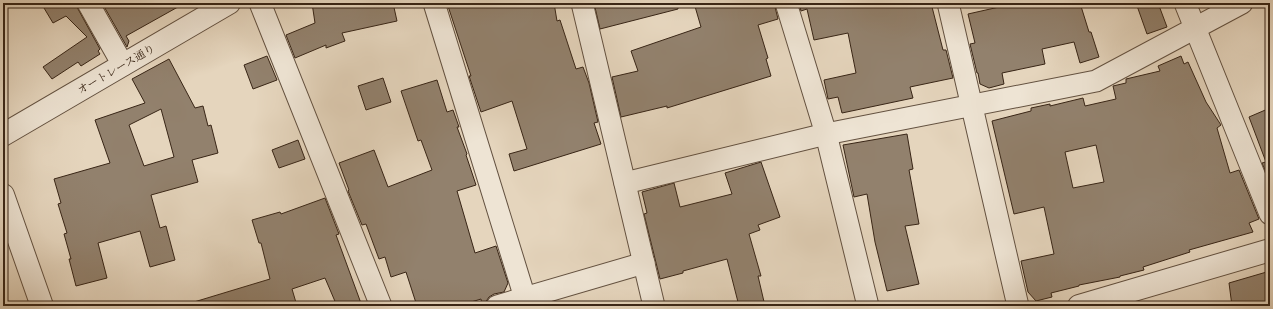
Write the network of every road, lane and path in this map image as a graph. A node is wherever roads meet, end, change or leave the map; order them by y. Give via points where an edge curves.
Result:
1 (88, 3) edge
2 (229, 3) edge
3 (260, 3) edge
4 (434, 3) edge
5 (582, 3) edge
6 (786, 3) edge
7 (948, 3) edge
8 (1185, 3) edge
9 (1242, 3) edge
10 (1195, 28) junction
11 (123, 65) junction
12 (971, 105) junction
13 (826, 134) junction
14 (3, 135) edge
15 (625, 183) junction
16 (3, 195) edge
17 (1270, 214) edge
18 (1270, 250) edge
19 (644, 263) junction
20 (525, 298) junction
21 (42, 306) edge
22 (381, 306) edge
23 (497, 306) edge
24 (654, 306) edge
25 (868, 306) edge
26 (1018, 306) edge
27 (1079, 306) edge

1 - 11 street
2 - 11 street, オートレース通り
3 - 22 street
4 - 20 street
5 - 15 street
6 - 13 street
7 - 12 street
8 - 10 street
9 - 10 street
10 - 12 street via 1096,81
10 - 17 street
11 - 14 street, オートレース通り
12 - 13 street
12 - 26 street
13 - 15 street
13 - 25 street
15 - 19 street
16 - 21 street
18 - 27 street
19 - 20 street
19 - 24 street
20 - 23 street

